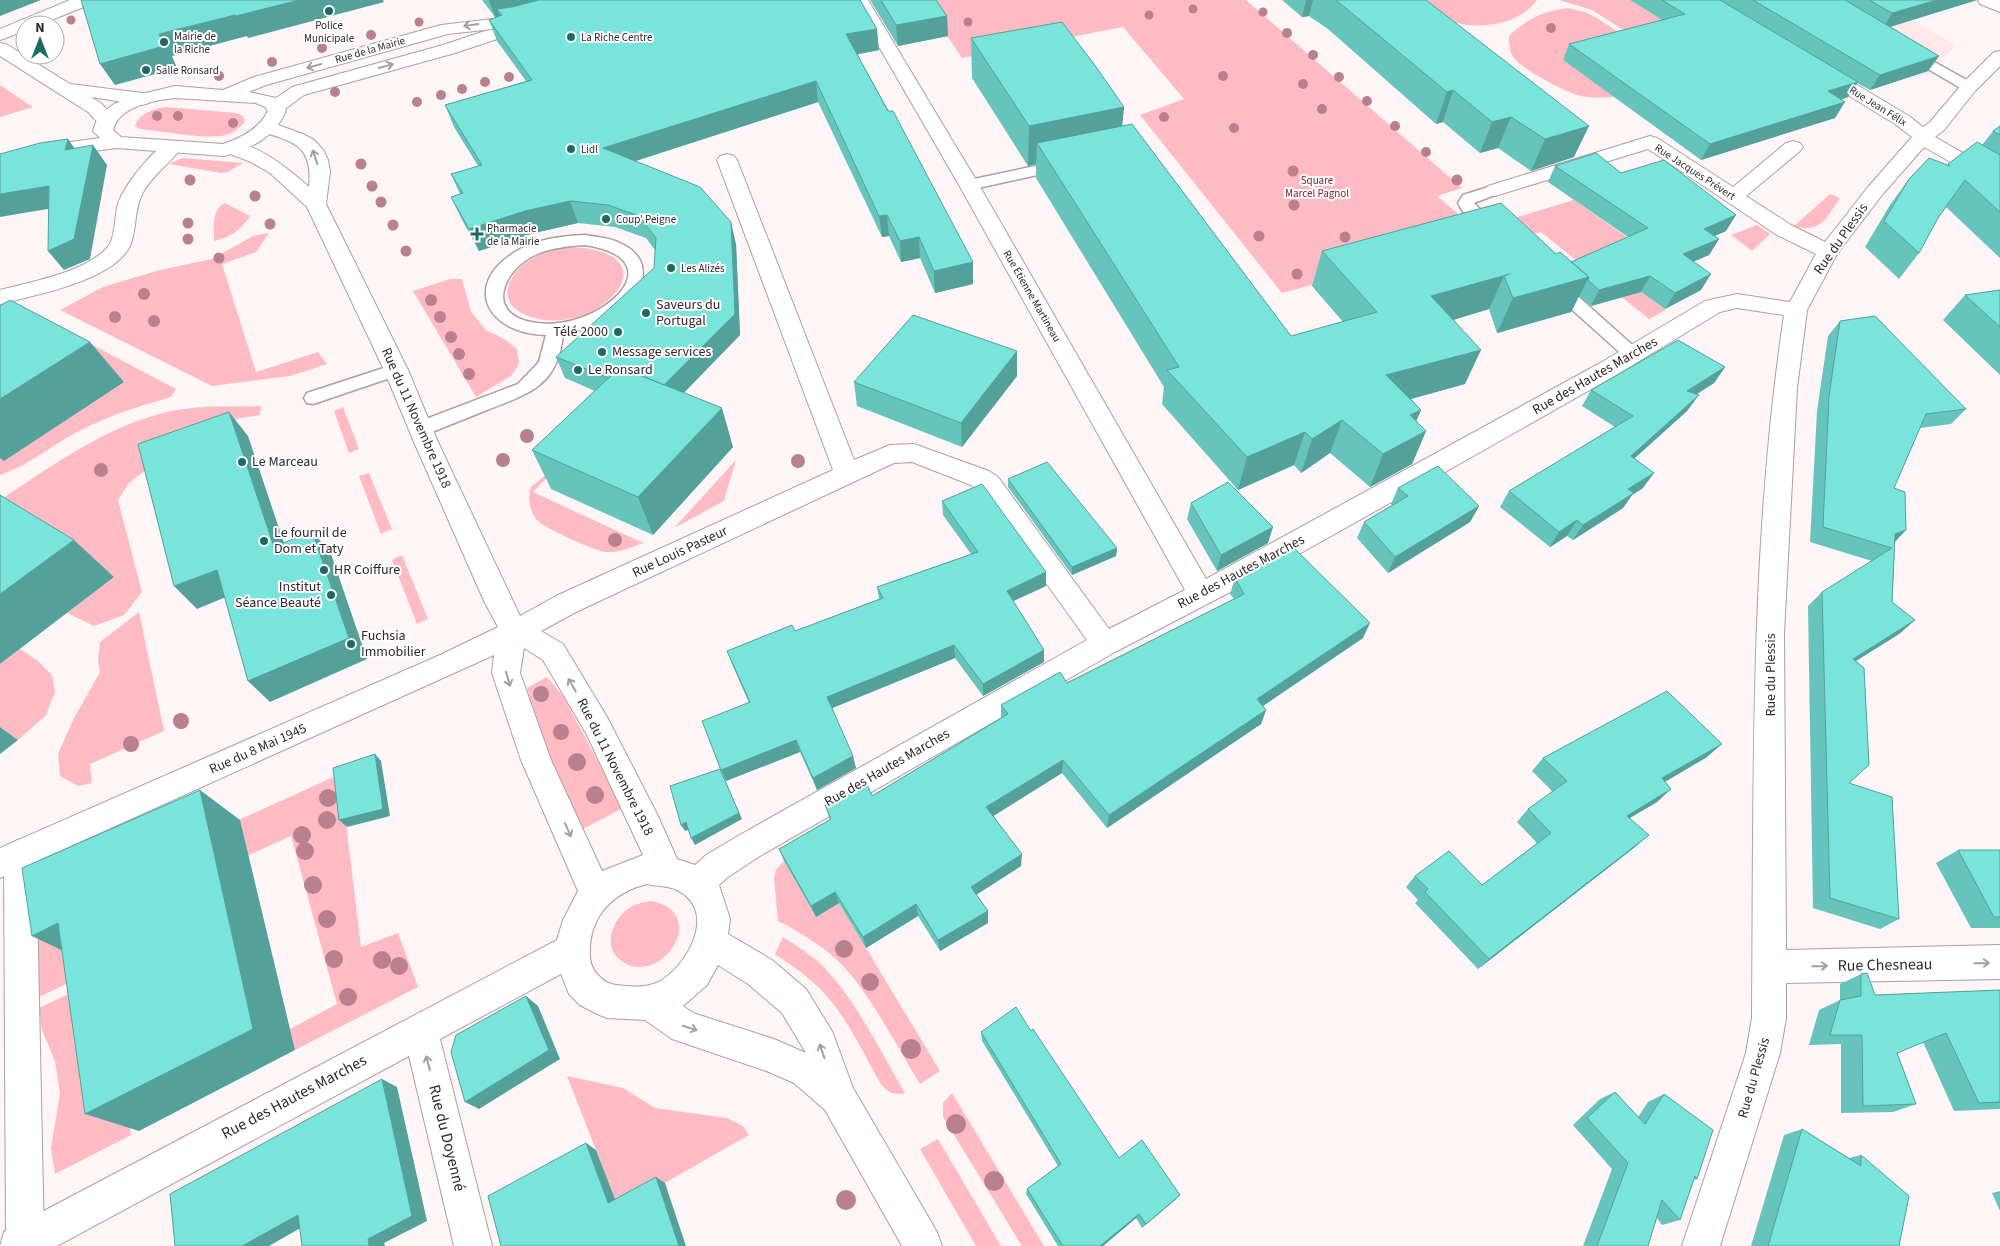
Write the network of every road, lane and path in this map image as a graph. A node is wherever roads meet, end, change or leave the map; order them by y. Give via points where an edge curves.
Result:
1 (85, 0) edge
2 (595, 0) edge
3 (860, 0) edge
4 (1986, 0) edge
5 (2000, 7) edge
6 (519, 20) junction
7 (0, 35) edge
8 (1895, 43) edge
9 (0, 48) edge
10 (2000, 56) edge
11 (1802, 60) edge
12 (63, 87) junction
13 (1969, 87) junction
14 (224, 96) junction
15 (142, 99) junction
16 (275, 107) junction
17 (106, 123) junction
18 (267, 127) junction
19 (1923, 137) junction
20 (116, 142) junction
21 (172, 147) junction
22 (1793, 147) dead end
23 (232, 148) junction
24 (48, 151) junction
25 (727, 160) dead end
26 (1083, 162) edge
27 (0, 165) edge
28 (2000, 182) edge
29 (969, 185) junction
30 (1495, 190) joint
31 (1733, 197) junction
32 (316, 204) junction
33 (1506, 242) edge
34 (1828, 252) junction
35 (1544, 275) edge
36 (0, 297) edge
37 (1796, 310) junction
38 (555, 330) junction
39 (1633, 355) junction
40 (396, 370) junction
41 (313, 398) dead end
42 (420, 429) junction
43 (846, 474) junction
44 (1201, 595) junction
45 (515, 632) junction
46 (1105, 644) junction
47 (10, 858) edge
48 (665, 869) junction
49 (698, 883) junction
50 (596, 894) junction
51 (712, 943) junction
52 (572, 950) junction
53 (2000, 962) edge
54 (1771, 967) junction
55 (649, 1002) junction
56 (420, 1030) junction
57 (838, 1097) junction
58 (21, 1244) edge
59 (473, 1246) edge
60 (923, 1246) edge
61 (1701, 1246) edge

1 - 7 street
2 - 6 street, Rue de la Mairie
3 - 29 street, Rue Étienne Martineau
4 - 5 street
6 -> 14 street, Rue de la Mairie via 447,29 260,81
16 -> 6 street, Rue de la Mairie via 298,91 449,49 505,29
8 - 13 lane
9 - 12 street
10 - 13 street, Rue du Plessis
11 - 19 street, Rue Jean Félix via 1902,120
12 - 15 street
12 - 17 street via 95,108
13 - 19 street, Rue du Plessis via 1937,126
14 - 15 street via 175,92
14 - 16 street via 268,100
15 - 17 street via 116,112
16 - 18 street via 276,116
17 - 20 street via 103,131
17 - 24 street
18 - 23 street
32 -> 18 street via 320,171 311,146 292,135
19 - 28 street
19 - 34 street, Rue du Plessis via 1875,191
20 - 21 street
20 - 24 street
21 - 23 street
21 - 36 street via 130,197 120,244 112,256 89,269
22 - 31 street
23 - 32 street, Rue du 11 Novembre 1918 via 277,169
24 - 27 street
25 - 43 street
26 - 29 lane
29 - 44 street, Rue Étienne Martineau
30 - 31 street, Rue Jacques Prévert via 1650,142
30 - 33 lane via 1469,198 1466,203
31 - 34 street, Rue Jacques Prévert via 1784,230
32 - 40 street, Rue du 11 Novembre 1918
34 - 37 street, Rue du Plessis
35 - 39 lane
37 - 39 street, Rue des Hautes Marches via 1752,302 1713,306
37 - 54 street, Rue du Plessis via 1785,388 1770,633
38 - 38 lane via 580,326 602,317 632,290 636,276 633,262 622,251 598,242 562,241 526,253 504,270 495,284 493,298 499,312 512,322
38 - 42 lane via 552,357 524,388
39 - 44 street, Rue des Hautes Marches
40 - 41 lane
40 - 42 street, Rue du 11 Novembre 1918
42 - 45 street, Rue du 11 Novembre 1918
43 - 45 street, Rue Louis Pasteur via 566,604
43 - 46 street, Rue Louis Pasteur via 890,454 914,454 980,478 989,484
44 - 46 street, Rue des Hautes Marches
45 - 47 street, Rue du 8 Mai 1945
48 -> 45 street, Rue du 11 Novembre 1918 via 597,726 553,652
45 -> 50 street via 506,673 536,760
46 - 49 street, Rue des Hautes Marches via 749,846 717,866
47 - 58 street
48 - 49 street via 683,873
48 - 50 street via 629,873
49 - 51 street via 710,900 715,921
50 - 52 street via 578,920
51 - 55 street via 703,963 689,981 670,994
57 -> 51 street via 820,1044 794,1000 760,972
52 - 55 street via 576,970 586,987 601,998 635,1004
52 - 56 street, Rue des Hautes Marches
54 -> 53 street, Rue Chesneau
54 - 61 street, Rue du Plessis via 1769,1018 1763,1053
55 -> 57 street via 684,1027 774,1056 806,1071
56 - 58 street, Rue des Hautes Marches
59 -> 56 street, Rue du Doyenné
57 - 60 street

